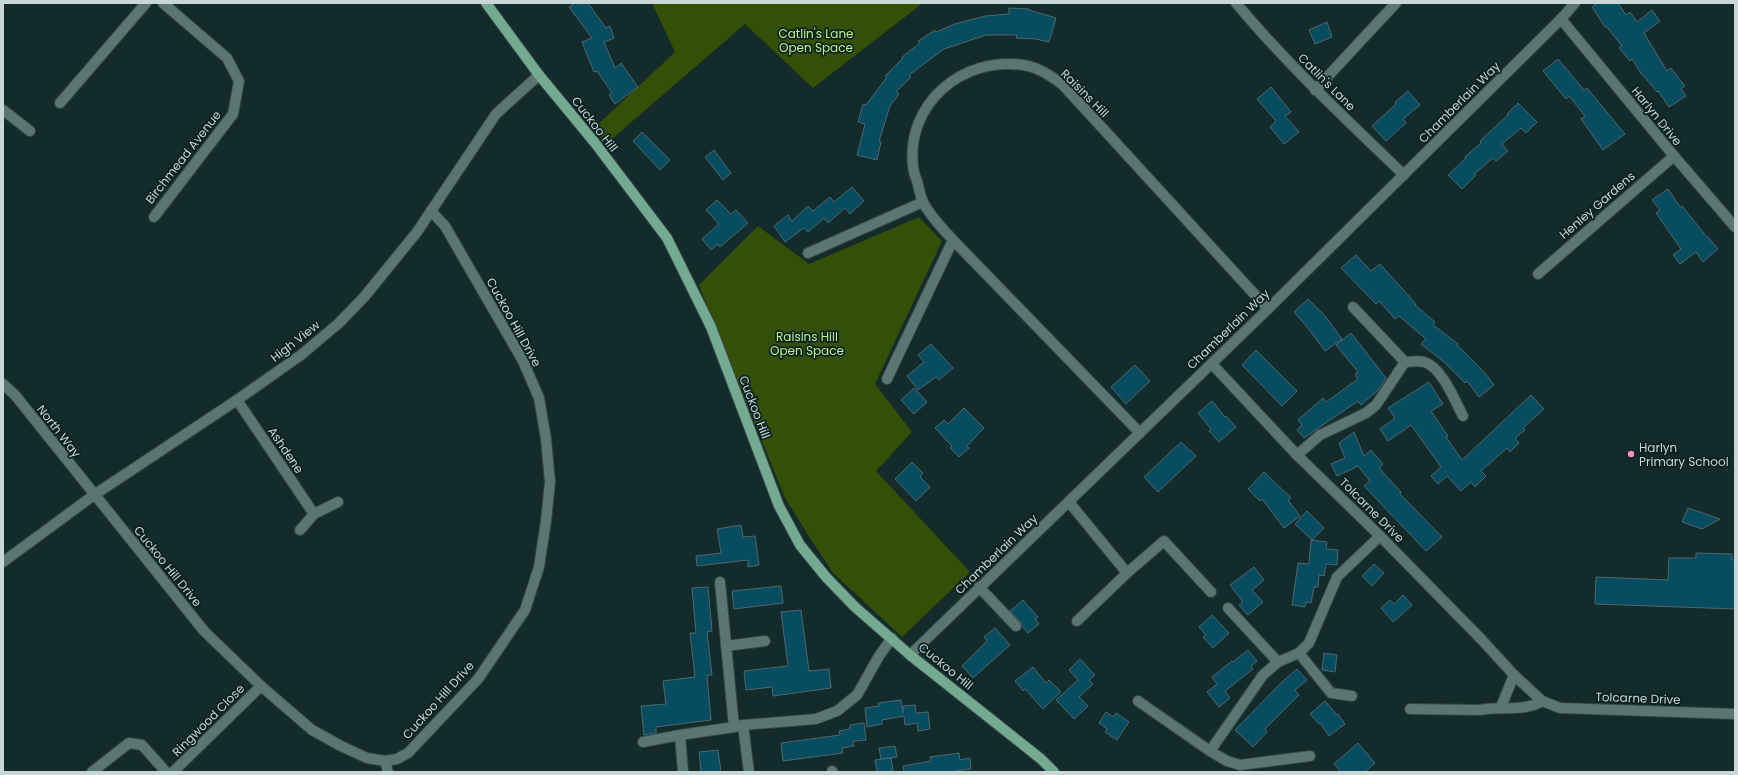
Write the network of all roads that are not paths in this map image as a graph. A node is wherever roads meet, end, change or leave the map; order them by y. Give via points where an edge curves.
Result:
1 (146, 3) edge
2 (163, 3) edge
3 (486, 3) edge
4 (1236, 3) edge
5 (1396, 3) edge
6 (1575, 3) edge
7 (1561, 19) junction
8 (539, 74) junction
9 (1315, 90) junction
10 (60, 103) dead end
11 (3, 110) edge
12 (30, 131) dead end
13 (1674, 156) junction
14 (1404, 175) junction
15 (923, 202) junction
16 (431, 211) junction
17 (154, 217) dead end
18 (1735, 227) edge
19 (953, 240) junction
20 (808, 253) dead end
21 (1538, 274) dead end
22 (1353, 307) dead end
23 (1268, 309) junction
24 (1405, 362) junction
25 (1212, 364) junction
26 (887, 379) dead end
27 (3, 384) edge
28 (237, 400) junction
29 (1464, 416) dead end
30 (1140, 433) junction
31 (1297, 455) junction
32 (94, 495) junction
33 (338, 502) dead end
34 (1069, 502) junction
35 (314, 514) junction
36 (300, 530) dead end
37 (1380, 536) junction
38 (3, 562) edge
39 (1127, 573) junction
40 (720, 582) dead end
41 (979, 587) junction
42 (1212, 592) dead end
43 (1228, 608) dead end
44 (1076, 621) dead end
45 (1016, 626) dead end
46 (892, 638) junction
47 (765, 641) dead end
48 (726, 646) junction
49 (1299, 653) junction
50 (910, 654) junction
51 (1278, 662) junction
52 (1514, 675) junction
53 (261, 686) junction
54 (1352, 696) dead end
55 (1138, 701) dead end
56 (1542, 701) junction
57 (1501, 707) junction
58 (1410, 708) dead end
59 (1735, 714) edge
60 (738, 726) junction
61 (680, 736) junction
62 (643, 742) dead end
63 (1210, 751) junction
64 (1310, 756) dead end
65 (385, 761) junction
66 (92, 772) edge
67 (166, 772) edge
68 (173, 772) edge
69 (388, 772) edge
70 (683, 772) edge
71 (749, 772) edge
72 (1054, 772) edge

1 - 10 street
2 - 17 street, Birchmead Avenue via 228,58 239,81 233,114
3 - 8 main road, Cuckoo Hill
4 - 9 street, Catlin's Lane
5 - 9 street
6 - 7 street, Chamberlain Way
7 - 13 street, Harlyn Drive
7 - 14 street, Chamberlain Way
8 - 16 street, High View via 496,114
8 - 46 main road, Cuckoo Hill via 667,238 711,327 779,506 800,545 826,578
9 - 14 street, Catlin's Lane
11 - 12 street
13 - 18 street, Harlyn Drive
13 - 21 street, Henley Gardens
14 - 23 street, Chamberlain Way
15 - 19 street, Raisins Hill
15 - 20 street
15 - 23 street, Raisins Hill via 913,167 913,142 920,117 934,97 952,80 977,68 1000,63 1024,65 1046,72 1063,85
16 - 28 street, High View via 395,261 339,323 301,355
16 - 65 street, Cuckoo Hill Drive via 445,226 523,361 538,398 546,439 550,482 539,567 525,610 472,685 408,753 397,759
19 - 26 street
19 - 30 street, Raisins Hill
22 - 24 street
23 - 25 street, Chamberlain Way
24 - 29 street via 1424,362 1436,370
24 - 31 street via 1376,404 1366,413 1320,435
25 - 30 street, Chamberlain Way
25 - 31 street, Tolcarne Drive
27 - 32 street, North Way via 15,395
28 - 32 street, High View
28 - 35 street, Ashdene
30 - 34 street, Chamberlain Way
31 - 37 street, Tolcarne Drive
32 - 38 street, High View
32 - 53 street, Cuckoo Hill Drive via 204,631
33 - 35 street
34 - 39 street
34 - 41 street, Chamberlain Way
35 - 36 street
37 - 49 street via 1338,577 1309,643
37 - 52 street, Tolcarne Drive
39 - 42 street via 1164,541
39 - 44 street
40 - 48 street
41 - 45 street
41 - 50 street, Chamberlain Way
43 - 51 street
46 - 50 main road, Cuckoo Hill
46 - 60 street via 857,695 837,711 816,719
47 - 48 street
48 - 60 street
49 - 51 street
49 - 54 street via 1331,693
50 - 72 main road, Cuckoo Hill
51 - 63 street via 1263,675
52 - 56 street, Tolcarne Drive
52 - 57 street
53 - 65 street, Cuckoo Hill Drive via 312,730 367,758
53 - 68 street, Ringwood Close
55 - 63 street
56 - 57 street via 1535,706
56 - 59 street, Tolcarne Drive via 1560,708
57 - 58 street via 1463,711
60 - 61 street
60 - 71 street
61 - 62 street
61 - 70 street
63 - 64 street via 1240,765
65 - 69 street
66 - 67 street, Ringwood Close via 130,743 142,745

